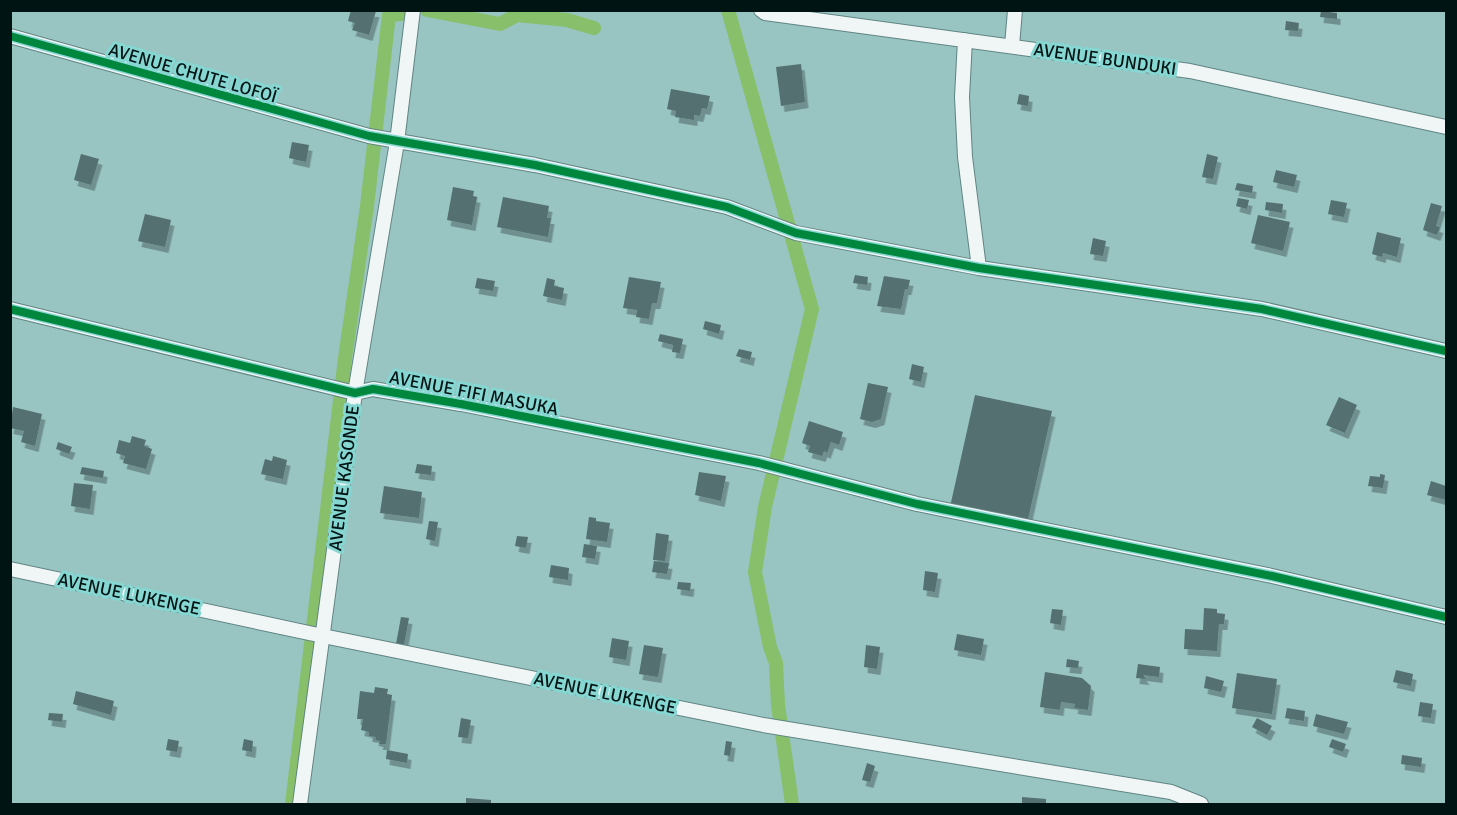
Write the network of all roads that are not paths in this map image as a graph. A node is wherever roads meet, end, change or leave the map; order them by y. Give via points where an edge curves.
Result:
1 (413, 10) edge
2 (761, 10) edge
3 (1015, 10) edge
4 (10, 36) edge
5 (965, 40) junction
6 (1012, 46) junction
7 (1446, 127) edge
8 (392, 141) junction
9 (979, 268) junction
10 (10, 309) edge
11 (1446, 351) edge
12 (355, 393) junction
13 (10, 569) edge
14 (1446, 617) edge
15 (323, 636) junction
16 (300, 804) edge
17 (1202, 804) edge

1 - 8 street, AVENUE KASONDE
2 - 5 street, AVENUE BUNDUKI
3 - 6 street
4 - 8 street, AVENUE CHUTE LOFOÏ
5 - 6 street, AVENUE BUNDUKI
5 - 9 street via 965,157
6 - 7 street, AVENUE BUNDUKI via 1190,71
8 - 9 street, AVENUE CHUTE LOFOÏ via 535,165 727,207 796,233
8 - 12 street, AVENUE KASONDE
9 - 11 street, AVENUE CHUTE LOFOÏ via 1262,309
10 - 12 street, AVENUE FIFI MASUKA
12 - 14 street, AVENUE FIFI MASUKA via 373,389 450,402 759,463 918,504 1272,576
12 - 15 street, AVENUE KASONDE
13 - 15 street, AVENUE LUKENGE
15 - 16 street, AVENUE KASONDE
15 - 17 street, AVENUE LUKENGE via 763,725 1171,792

